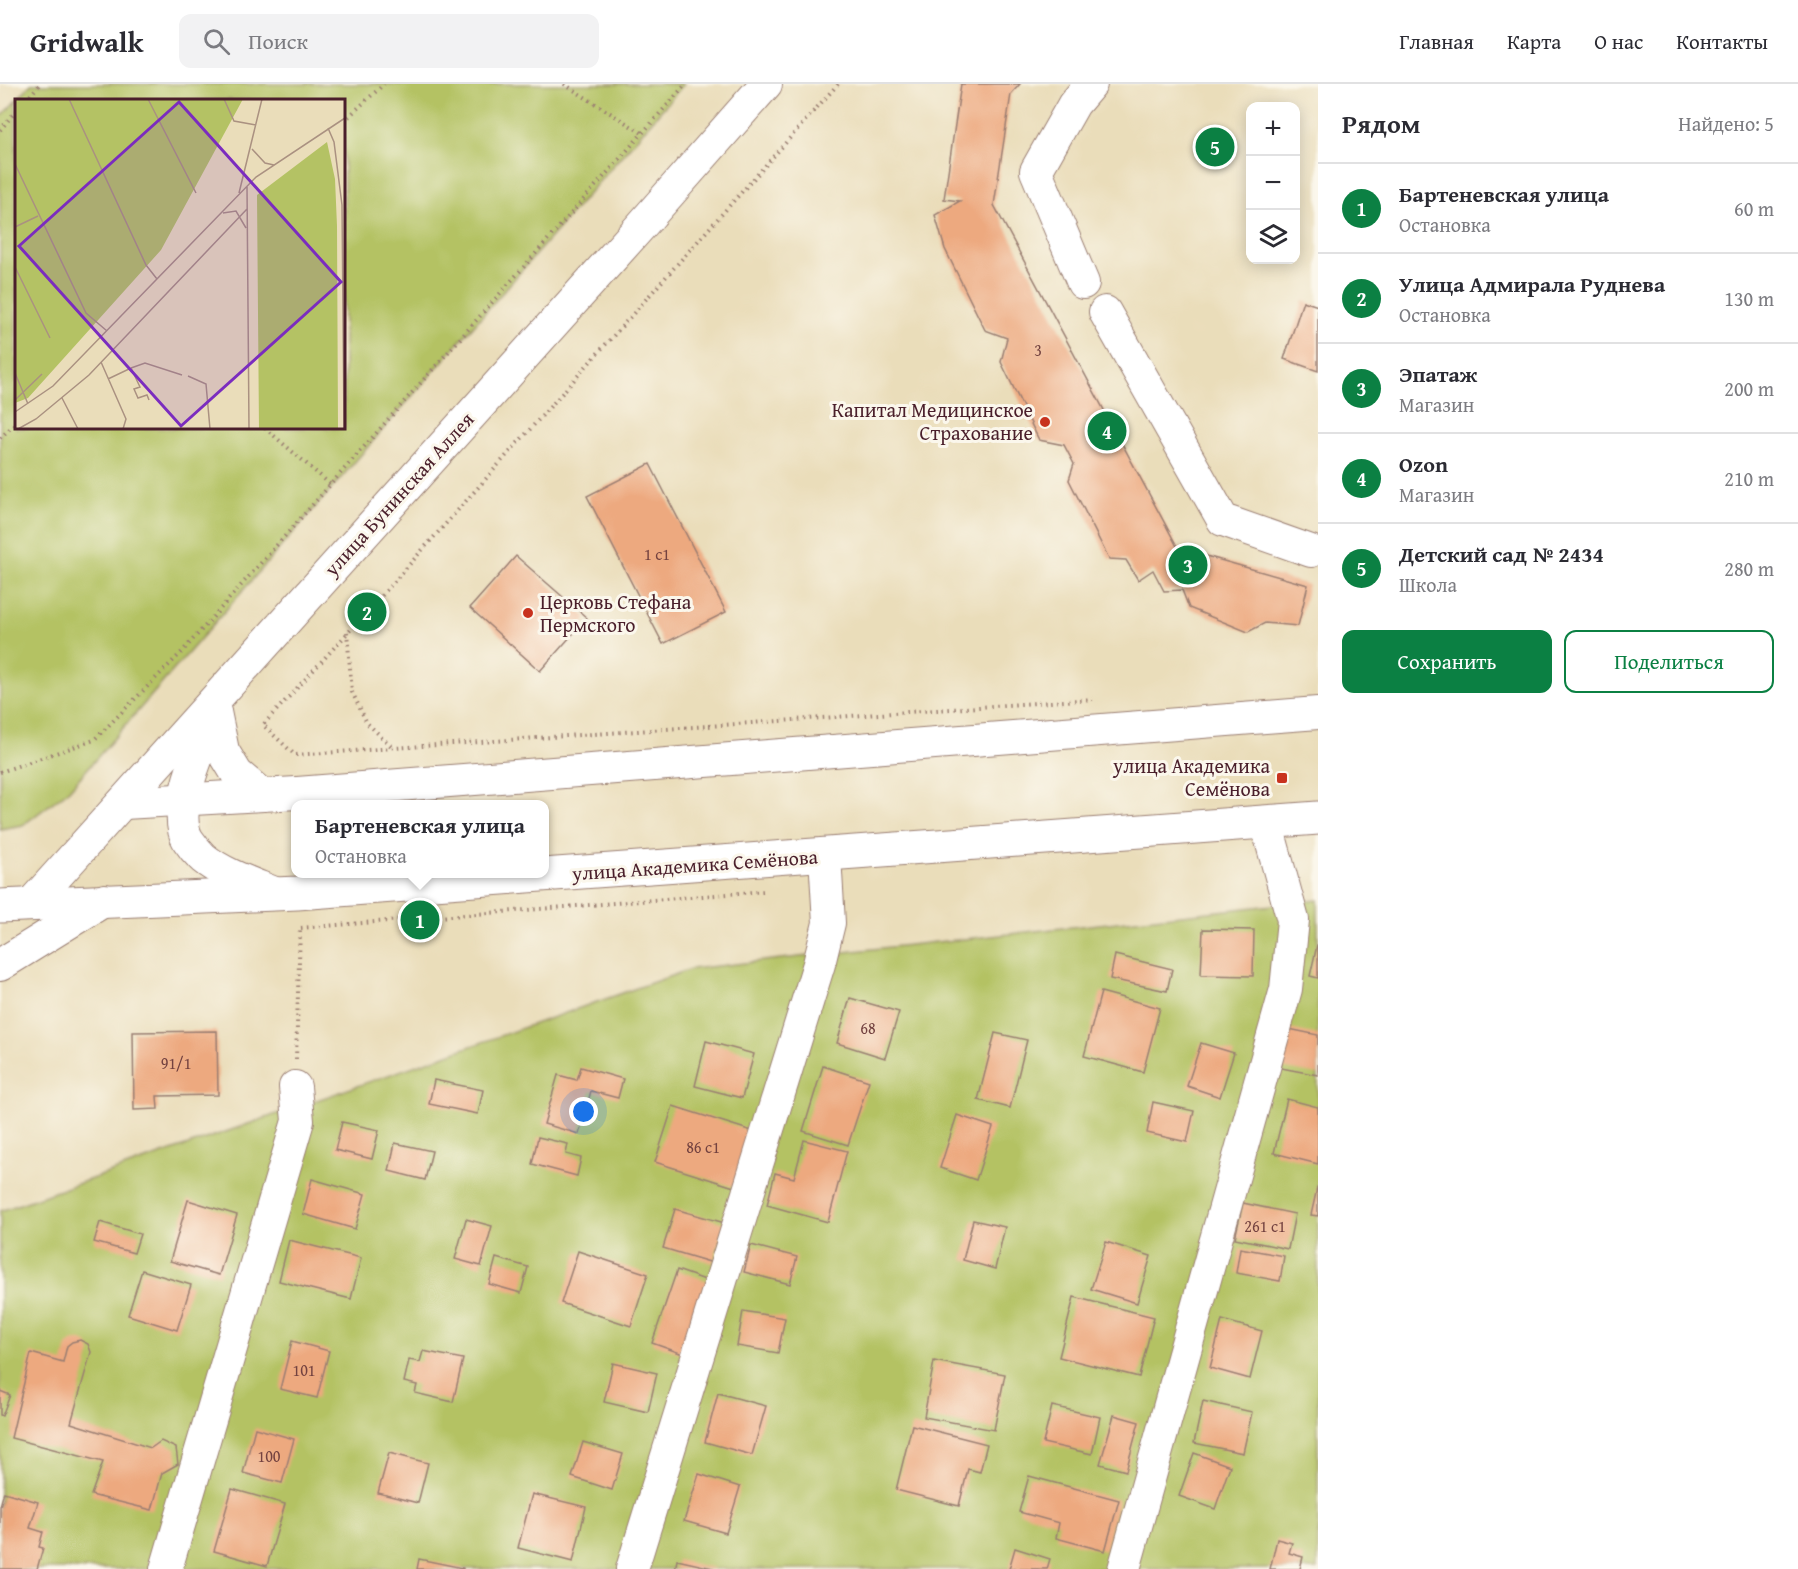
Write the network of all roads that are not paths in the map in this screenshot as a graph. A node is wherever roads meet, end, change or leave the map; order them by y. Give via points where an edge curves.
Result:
1 (766, 84) edge
2 (1091, 84) edge
3 (1083, 283) dead end
4 (1105, 312) dead end
5 (1316, 544) edge
6 (220, 700) junction
7 (1318, 712) edge
8 (262, 795) junction
9 (185, 799) junction
10 (124, 803) junction
11 (1318, 818) edge
12 (1266, 822) junction
13 (825, 856) junction
14 (549, 875) edge
15 (508, 878) edge
16 (277, 894) junction
17 (105, 900) junction
18 (32, 903) junction
19 (0, 906) edge
20 (0, 965) edge
21 (295, 1087) road end
22 (166, 1569) edge
23 (632, 1569) edge
24 (1124, 1569) edge

1 - 6 street, улица Бунинская Аллея
2 - 3 street via 1074,104 1036,171
4 - 5 street via 1223,520
6 - 8 street via 223,751 237,774
6 - 9 street via 193,763
6 - 10 street, улица Бунинская Аллея
7 - 8 street
8 - 9 street
9 - 10 street
9 - 16 street via 182,813 187,839 203,858 224,872
10 - 18 street, улица Бунинская Аллея
11 - 12 main road, улица Академика Семёнова
12 - 13 main road, улица Академика Семёнова
12 - 24 street via 1293,920 1286,989
13 - 14 main road, улица Академика Семёнова
13 - 23 street via 829,923 819,964
15 - 16 main road, улица Академика Семёнова
16 - 17 main road, улица Академика Семёнова
17 - 18 main road, улица Академика Семёнова
17 - 20 street
18 - 19 main road, улица Академика Семёнова
21 - 22 street via 298,1121

